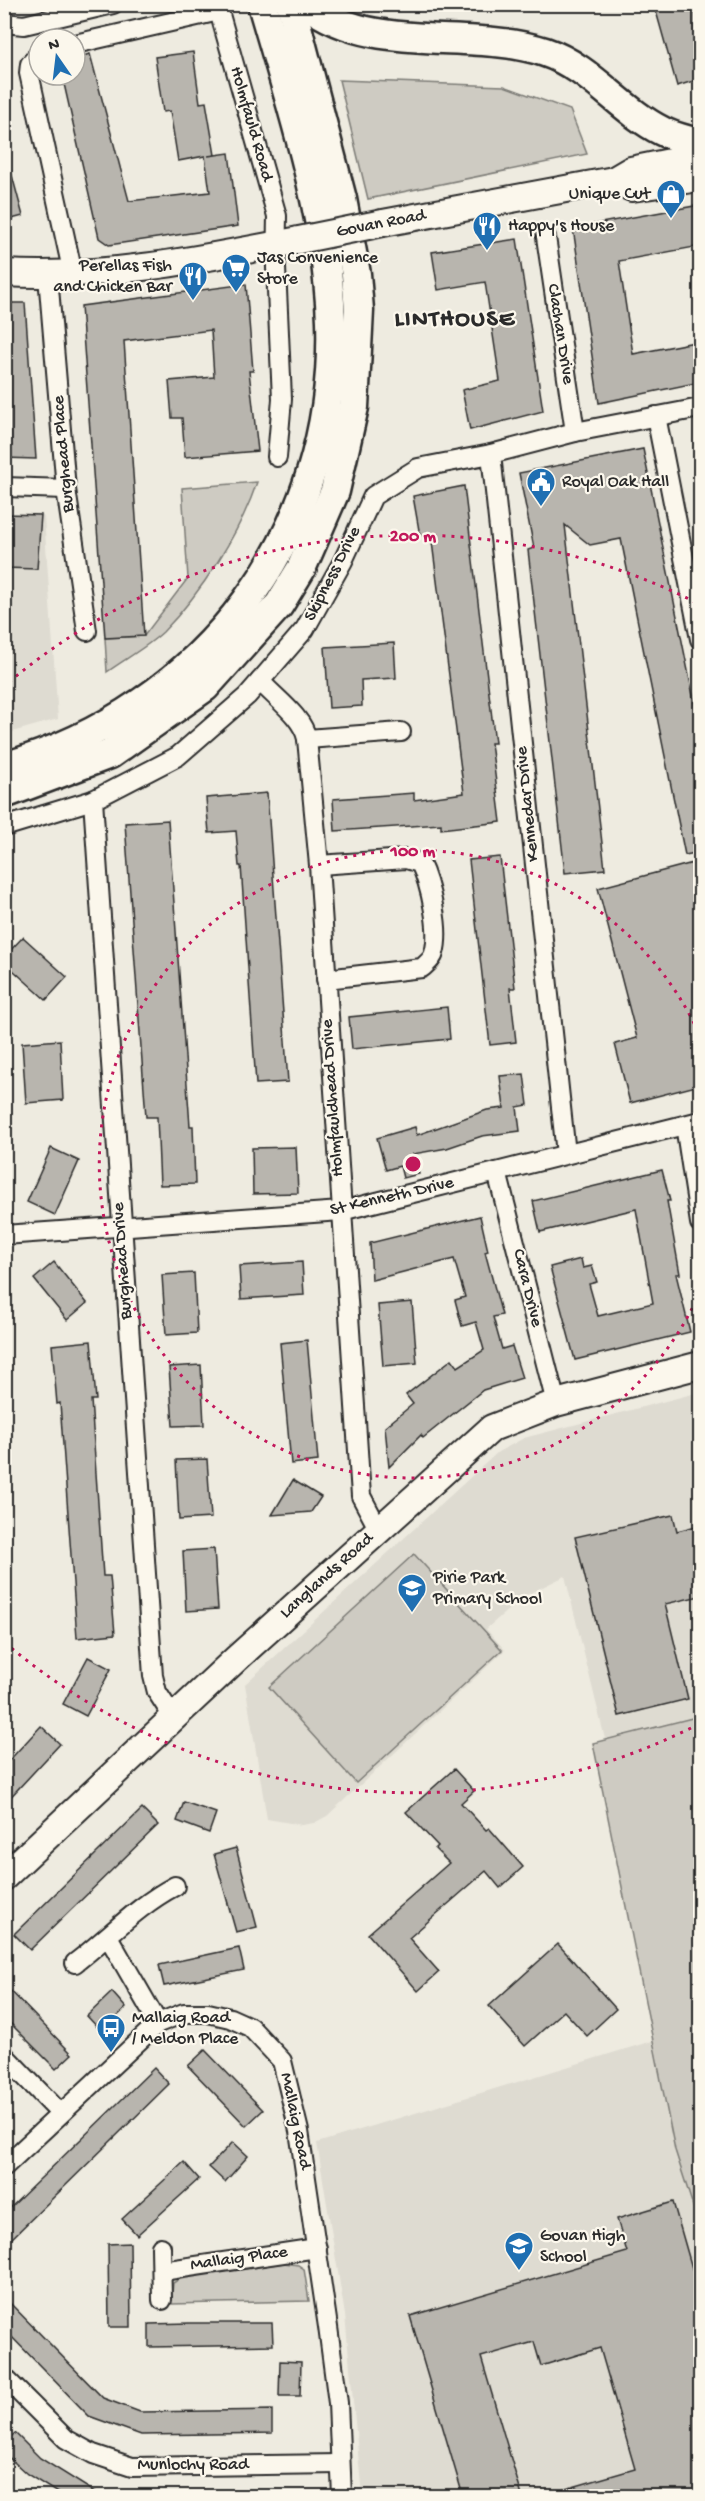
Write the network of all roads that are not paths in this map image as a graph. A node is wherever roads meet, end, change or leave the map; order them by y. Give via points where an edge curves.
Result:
1 (262, 4) edge
2 (291, 4) edge
3 (308, 4) edge
4 (101, 6) edge
5 (218, 8) edge
6 (4, 23) edge
7 (87, 41) edge
8 (32, 87) edge
9 (700, 144) edge
10 (700, 156) edge
11 (700, 177) edge
12 (614, 180) junction
13 (546, 237) dead end
14 (288, 242) junction
15 (4, 273) edge
16 (60, 275) junction
17 (700, 408) edge
18 (656, 416) junction
19 (575, 432) junction
20 (491, 454) junction
21 (277, 457) dead end
22 (4, 488) edge
23 (66, 489) junction
24 (87, 631) dead end
25 (700, 639) edge
26 (260, 681) junction
27 (401, 732) dead end
28 (307, 740) junction
29 (4, 767) edge
30 (4, 794) edge
31 (93, 800) junction
32 (4, 827) edge
33 (319, 865) junction
34 (326, 980) junction
35 (693, 1123) edge
36 (566, 1154) junction
37 (497, 1172) junction
38 (341, 1211) junction
39 (700, 1223) edge
40 (121, 1227) junction
41 (4, 1235) edge
42 (700, 1365) edge
43 (556, 1403) junction
44 (378, 1530) junction
45 (174, 1717) junction
46 (4, 1877) edge
47 (175, 1886) dead end
48 (109, 1938) junction
49 (75, 1963) dead end
50 (158, 2023) junction
51 (4, 2055) edge
52 (60, 2113) junction
53 (4, 2167) edge
54 (161, 2247) dead end
55 (317, 2248) junction
56 (162, 2271) junction
57 (162, 2300) dead end
58 (4, 2377) edge
59 (340, 2464) junction
60 (342, 2496) edge

1 - 29 main road via 312,186 327,279 331,356 327,410 297,517 276,559 215,641 140,705 65,746
2 - 30 main road via 339,188 356,274 359,310 354,407 335,490 301,569 279,606 205,687 110,754
3 - 9 main road via 344,25 389,35 505,44 547,53 573,66 661,131
4 - 6 street via 24,25
5 - 7 street
5 - 14 street, Holmfauld Road via 277,216
8 - 16 street, Burghead Place via 66,236
10 - 12 street, Govan Road via 631,170
11 - 12 street, Govan Road via 632,188
12 - 14 street, Govan Road, bridge
13 - 19 street, Clachan Drive
14 - 16 street, Govan Road via 121,271
14 - 21 street, Holmfauld Road via 276,268 282,399
15 - 16 street, Govan Road
16 - 23 street, Burghead Place
17 - 18 street, Skipness Drive
18 - 19 street, Skipness Drive
18 - 25 street
19 - 20 street, Skipness Drive
20 - 26 street, Skipness Drive via 418,468 373,496 343,561 304,629
20 - 36 street, Kennedar Drive
22 - 23 street
23 - 24 street, Burghead Place
26 - 28 street, Holmfauldhead Drive via 298,720
26 - 31 street, Skipness Drive via 178,756
27 - 28 street
28 - 33 street, Holmfauldhead Drive
31 - 32 street, Skipness Drive
31 - 40 street, Burghead Drive
33 - 34 street, Holmfauldhead Drive
33 - 34 street via 406,859 420,863 430,883 435,940 434,955 422,968
34 - 38 street, Holmfauldhead Drive
35 - 36 street, St Kenneth Drive
35 - 39 street
36 - 37 street, St Kenneth Drive
37 - 38 street, St Kenneth Drive
37 - 43 street, Cara Drive
38 - 40 street, St Kenneth Drive
38 - 44 street, Holmfauldhead Drive via 361,1496
40 - 41 street, St Kenneth Drive
40 - 45 street, Burghead Drive via 153,1676 157,1692
42 - 43 street, Langlands Road
43 - 44 street, Langlands Road via 492,1428
44 - 45 street, Langlands Road
45 - 46 street, Langlands Road
47 - 48 street via 134,1911
48 - 49 street
48 - 50 street
50 - 52 street, Mallaig Road
50 - 55 street, Mallaig Road via 184,2013 230,2018 250,2027 282,2061 299,2131
51 - 52 street
52 - 53 street, Mallaig Road
54 - 56 street
55 - 56 street, Mallaig Place
55 - 59 street, Mallaig Road via 338,2403
56 - 57 street
58 - 59 street, Munlochy Road via 66,2439 93,2454 132,2467
59 - 60 street, Mallaig Road

